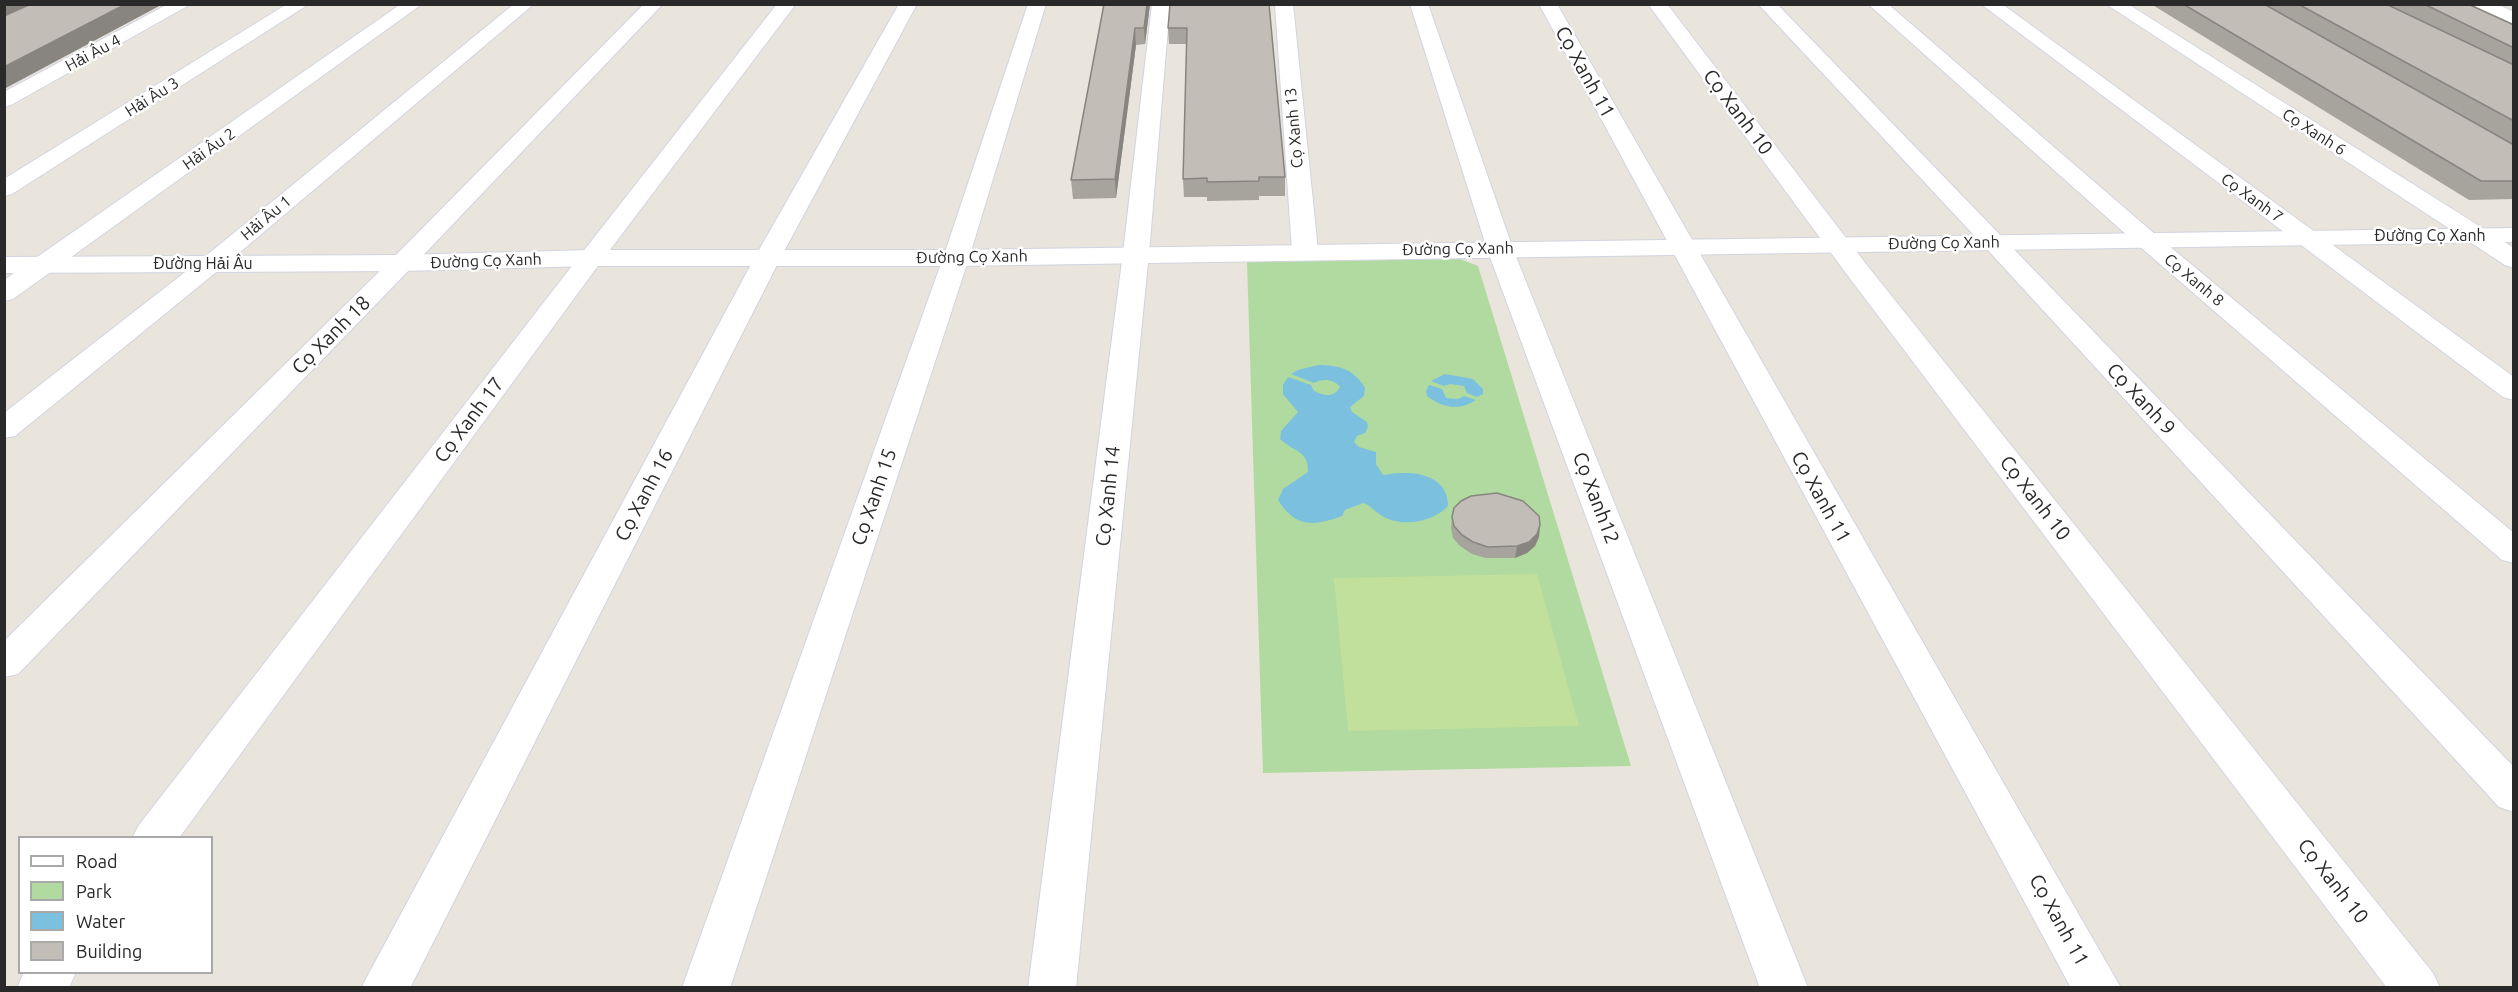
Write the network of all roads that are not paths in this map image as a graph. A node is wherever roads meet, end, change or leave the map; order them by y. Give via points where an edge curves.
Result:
1 (182, 4) edge
2 (300, 4) edge
3 (413, 4) edge
4 (525, 4) edge
5 (654, 4) edge
6 (787, 4) edge
7 (908, 4) edge
8 (1037, 4) edge
9 (1161, 4) edge
10 (1284, 4) edge
11 (1419, 4) edge
12 (1548, 4) edge
13 (1657, 4) edge
14 (1767, 4) edge
15 (1877, 4) edge
16 (1990, 4) edge
17 (2115, 4) edge
18 (2482, 4) edge
19 (2514, 19) edge
20 (4, 101) edge
21 (4, 189) edge
22 (2514, 235) edge
23 (2304, 236) junction
24 (2475, 236) junction
25 (2147, 240) junction
26 (1994, 242) junction
27 (1837, 244) junction
28 (1681, 246) junction
29 (1500, 249) junction
30 (1305, 251) junction
31 (1136, 254) junction
32 (768, 257) junction
33 (591, 258) junction
34 (956, 258) junction
35 (2514, 260) edge
36 (402, 263) junction
37 (46, 264) junction
38 (211, 264) junction
39 (4, 265) edge
40 (4, 293) edge
41 (2514, 391) edge
42 (4, 429) edge
43 (2514, 552) edge
44 (4, 664) edge
45 (2514, 795) edge
46 (155, 836) edge
47 (51, 974) edge
48 (41, 987) edge
49 (385, 987) edge
50 (706, 987) edge
51 (1052, 987) edge
52 (1784, 987) edge
53 (2097, 987) edge
54 (2416, 987) edge

1 - 20 street, Hải Âu 4
2 - 21 street, Hải Âu 3
3 - 37 street, Hải Âu 2
4 - 38 street, Hải Âu 1
5 - 36 street, Cọ Xanh 18
6 - 33 street, Cọ Xanh 17
7 - 32 street, Cọ Xanh 16
8 - 34 street, Cọ Xanh 15
9 - 31 street, Cọ Xanh 14
10 - 30 street, Cọ Xanh 13
11 - 29 street, Cọ Xanh12
12 - 28 street, Cọ Xanh 11
13 - 27 street, Cọ Xanh 10
14 - 26 street, Cọ Xanh 9
15 - 25 street, Cọ Xanh 8
16 - 23 street, Cọ Xanh 7
17 - 24 street, Cọ Xanh 6
18 - 19 street
22 - 24 street, Đường Cọ Xanh
23 - 24 street, Đường Cọ Xanh
23 - 25 street, Đường Cọ Xanh
23 - 41 street, Cọ Xanh 7
24 - 35 street, Cọ Xanh 6
25 - 26 street, Đường Cọ Xanh
25 - 43 street, Cọ Xanh 8
26 - 27 street, Đường Cọ Xanh
26 - 45 street, Cọ Xanh 9
27 - 28 street, Đường Cọ Xanh
27 - 54 street, Cọ Xanh 10
28 - 29 street, Đường Cọ Xanh
28 - 53 street, Cọ Xanh 11
29 - 30 street, Đường Cọ Xanh
29 - 52 street, Cọ Xanh12
30 - 31 street, Đường Cọ Xanh
31 - 34 street, Đường Cọ Xanh
31 - 51 street, Cọ Xanh 14
32 - 33 street, Đường Cọ Xanh
32 - 34 street, Đường Cọ Xanh
32 - 49 street, Cọ Xanh 16
33 - 36 street, Đường Cọ Xanh
33 - 46 street, Cọ Xanh 17
34 - 50 street, Cọ Xanh 15
36 - 38 street, Đường Hải Âu
36 - 44 street, Cọ Xanh 18
37 - 38 street, Đường Hải Âu
37 - 39 street, Đường Hải Âu
37 - 40 street, Hải Âu 2
38 - 42 street, Hải Âu 1
47 - 48 street

